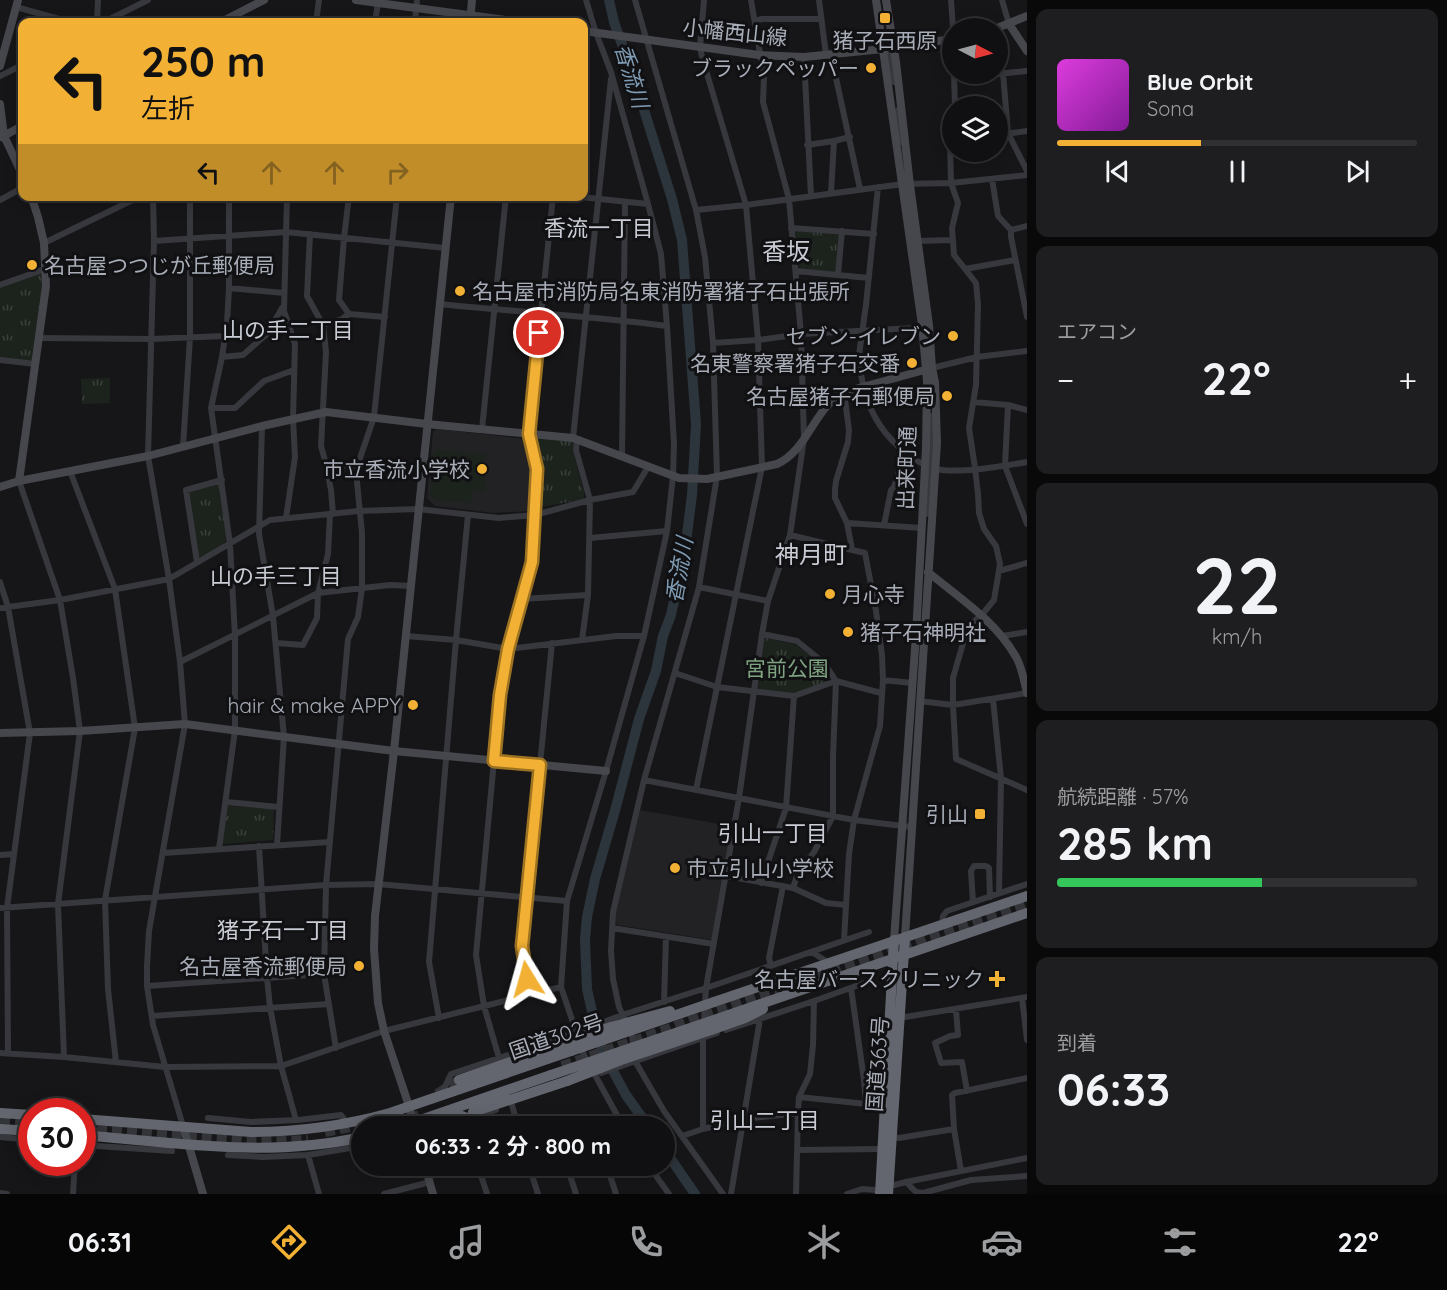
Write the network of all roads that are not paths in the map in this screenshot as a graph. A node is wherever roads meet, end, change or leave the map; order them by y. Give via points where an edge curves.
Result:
1 (98, 0) edge
2 (148, 0) edge
3 (264, 0) edge
4 (319, 0) edge
5 (356, 0) edge
6 (472, 0) edge
7 (586, 0) edge
8 (634, 0) edge
9 (704, 0) edge
10 (751, 0) edge
11 (819, 0) edge
12 (878, 0) edge
13 (886, 0) edge
14 (951, 0) edge
15 (1002, 0) edge
16 (378, 3) junction
17 (17, 4) edge
18 (417, 4) edge
19 (1027, 16) edge
20 (56, 18) edge
21 (97, 18) edge
22 (112, 18) edge
23 (229, 18) edge
24 (317, 18) edge
25 (376, 18) edge
26 (466, 18) edge
27 (470, 18) edge
28 (952, 18) edge
29 (821, 19) junction
30 (755, 22) junction
31 (1009, 24) junction
32 (588, 32) edge
33 (598, 33) junction
34 (642, 39) junction
35 (942, 40) edge
36 (700, 47) junction
37 (888, 48) junction
38 (1027, 51) edge
39 (759, 55) junction
40 (828, 55) junction
41 (804, 57) junction
42 (0, 66) edge
43 (18, 67) edge
44 (1027, 71) edge
45 (611, 72) junction
46 (1008, 73) edge
47 (0, 76) edge
48 (0, 104) edge
49 (18, 128) edge
50 (1027, 131) edge
51 (1008, 133) joint
52 (2, 137) edge
53 (850, 137) junction
54 (834, 141) junction
55 (807, 145) junction
56 (951, 162) edge
57 (18, 167) edge
58 (1027, 173) edge
59 (992, 179) junction
60 (905, 181) junction
61 (951, 183) junction
62 (878, 187) junction
63 (860, 189) junction
64 (18, 190) edge
65 (831, 193) junction
66 (811, 196) junction
67 (588, 198) edge
68 (598, 199) junction
69 (789, 199) junction
70 (0, 200) edge
71 (33, 201) edge
72 (131, 201) edge
73 (153, 201) edge
74 (190, 201) edge
75 (229, 201) edge
76 (287, 201) edge
77 (348, 201) edge
78 (396, 201) edge
79 (451, 201) edge
80 (506, 201) edge
81 (552, 201) edge
82 (625, 202) junction
83 (648, 204) junction
84 (747, 205) junction
85 (696, 210) junction
86 (1027, 226) edge
87 (791, 228) junction
88 (1011, 230) junction
89 (842, 231) junction
90 (286, 232) junction
91 (310, 234) junction
92 (874, 234) junction
93 (228, 236) junction
94 (190, 238) junction
95 (344, 238) junction
96 (953, 240) junction
97 (154, 241) junction
98 (918, 241) junction
99 (392, 242) junction
100 (44, 243) junction
101 (446, 248) junction
102 (1015, 260) junction
103 (45, 269) junction
104 (965, 269) junction
105 (796, 271) junction
106 (838, 275) junction
107 (869, 278) junction
108 (0, 285) edge
109 (229, 288) junction
110 (284, 293) junction
111 (440, 304) junction
112 (284, 305) junction
113 (495, 309) junction
114 (541, 312) junction
115 (350, 314) junction
116 (385, 317) junction
117 (586, 317) junction
118 (1027, 317) edge
119 (624, 321) junction
120 (323, 325) junction
121 (922, 325) junction
122 (667, 326) junction
123 (862, 331) junction
124 (801, 334) junction
125 (225, 336) junction
126 (190, 337) junction
127 (39, 338) junction
128 (151, 339) junction
129 (758, 340) junction
130 (713, 343) junction
131 (1027, 351) edge
132 (222, 357) junction
133 (977, 357) junction
134 (0, 360) edge
135 (36, 364) junction
136 (929, 369) junction
137 (294, 370) junction
138 (864, 386) junction
139 (844, 392) junction
140 (973, 402) junction
141 (1008, 405) junction
142 (211, 408) junction
143 (1027, 410) edge
144 (322, 413) junction
145 (374, 417) junction
146 (294, 419) junction
147 (427, 424) junction
148 (262, 426) junction
149 (482, 429) junction
150 (529, 434) junction
151 (216, 438) junction
152 (575, 439) junction
153 (804, 439) junction
154 (183, 447) junction
155 (905, 453) junction
156 (148, 456) junction
157 (622, 456) junction
158 (1027, 462) edge
159 (326, 464) junction
160 (358, 466) junction
161 (930, 466) junction
162 (1005, 466) junction
163 (648, 467) junction
164 (762, 467) junction
165 (975, 468) junction
166 (70, 471) junction
167 (717, 476) junction
168 (677, 477) junction
169 (222, 480) junction
170 (19, 481) junction
171 (0, 487) edge
172 (590, 500) junction
173 (1024, 506) edge
174 (418, 509) junction
175 (359, 511) junction
176 (331, 514) junction
177 (468, 515) junction
178 (535, 515) junction
179 (286, 518) junction
180 (847, 523) junction
181 (1027, 524) edge
182 (884, 525) junction
183 (259, 527) junction
184 (922, 528) junction
185 (667, 531) junction
186 (790, 535) junction
187 (590, 537) junction
188 (230, 544) junction
189 (852, 549) junction
190 (920, 560) junction
191 (197, 562) junction
192 (1027, 563) edge
193 (999, 571) junction
194 (928, 572) junction
195 (169, 579) junction
196 (0, 582) edge
197 (411, 586) junction
198 (699, 587) junction
199 (362, 588) junction
200 (115, 589) junction
201 (318, 593) junction
202 (736, 594) junction
203 (588, 595) junction
204 (521, 599) junction
205 (60, 600) junction
206 (768, 601) junction
207 (8, 607) junction
208 (0, 608) edge
209 (273, 616) junction
210 (981, 616) junction
211 (1027, 632) edge
212 (762, 634) junction
213 (235, 636) junction
214 (406, 636) junction
215 (644, 636) junction
216 (1002, 636) junction
217 (456, 640) junction
218 (582, 640) junction
219 (276, 643) junction
220 (552, 643) junction
221 (508, 649) junction
222 (180, 662) junction
223 (675, 674) junction
224 (883, 680) junction
225 (836, 681) junction
226 (912, 683) junction
227 (717, 687) junction
228 (754, 692) junction
229 (881, 693) junction
230 (1027, 693) edge
231 (794, 696) junction
232 (993, 699) junction
233 (919, 701) junction
234 (953, 705) junction
235 (185, 724) junction
236 (135, 728) junction
237 (235, 730) junction
238 (80, 731) junction
239 (0, 733) edge
240 (30, 733) junction
241 (284, 737) junction
242 (338, 744) junction
243 (394, 751) junction
244 (446, 756) junction
245 (494, 761) junction
246 (540, 765) junction
247 (606, 771) junction
248 (1001, 778) junction
249 (644, 780) junction
250 (696, 790) junction
251 (1027, 790) edge
252 (739, 798) junction
253 (226, 802) junction
254 (279, 807) junction
255 (786, 808) junction
256 (833, 816) junction
257 (854, 820) junction
258 (907, 827) junction
259 (330, 842) junction
260 (277, 845) junction
261 (260, 846) junction
262 (219, 849) junction
263 (163, 853) junction
264 (14, 854) junction
265 (0, 855) edge
266 (726, 876) junction
267 (761, 883) junction
268 (378, 884) junction
269 (1027, 884) edge
270 (326, 885) junction
271 (783, 886) junction
272 (793, 888) junction
273 (262, 889) junction
274 (435, 889) junction
275 (482, 893) junction
276 (999, 893) junction
277 (1027, 896) edge
278 (155, 897) junction
279 (527, 897) junction
280 (990, 897) junction
281 (105, 900) junction
282 (567, 901) junction
283 (973, 902) junction
284 (58, 904) junction
285 (846, 905) junction
286 (3, 908) edge
287 (1027, 913) edge
288 (942, 924) junction
289 (612, 928) junction
290 (869, 932) dead end
291 (666, 937) junction
292 (899, 938) junction
293 (844, 940) junction
294 (714, 944) junction
295 (812, 951) junction
296 (899, 957) junction
297 (829, 963) junction
298 (771, 966) junction
299 (324, 974) junction
300 (844, 975) junction
301 (267, 978) junction
302 (867, 980) dead end
303 (147, 986) junction
304 (561, 987) junction
305 (706, 988) junction
306 (851, 988) junction
307 (837, 992) junction
308 (529, 995) junction
309 (1025, 997) edge
310 (814, 1001) junction
311 (664, 1002) junction
312 (329, 1004) junction
313 (484, 1006) junction
314 (270, 1007) junction
315 (956, 1010) junction
316 (622, 1015) junction
317 (152, 1016) junction
318 (439, 1018) junction
319 (899, 1018) junction
320 (760, 1019) junction
321 (708, 1030) junction
322 (384, 1031) junction
323 (576, 1032) junction
324 (1027, 1040) edge
325 (569, 1047) junction
326 (336, 1048) junction
327 (0, 1053) edge
328 (8, 1054) junction
329 (64, 1057) junction
330 (499, 1058) junction
331 (116, 1062) junction
332 (632, 1063) junction
333 (281, 1066) junction
334 (165, 1067) junction
335 (597, 1076) junction
336 (1027, 1078) edge
337 (459, 1080) tunnel mouth
338 (967, 1091) junction
339 (441, 1096) junction
340 (799, 1097) junction
341 (866, 1104) junction
342 (512, 1105) junction
343 (409, 1106) junction
344 (886, 1106) junction
345 (447, 1111) junction
346 (0, 1113) edge
347 (798, 1113) junction
348 (18, 1114) edge
349 (410, 1116) edge
350 (434, 1116) tunnel mouth
351 (462, 1116) edge
352 (478, 1116) tunnel mouth
353 (479, 1116) edge
354 (515, 1116) edge
355 (618, 1116) edge
356 (208, 1118) dead end
357 (744, 1119) junction
358 (96, 1120) edge
359 (296, 1120) junction
360 (247, 1122) junction
361 (347, 1124) junction
362 (183, 1126) junction
363 (0, 1129) edge
364 (703, 1129) junction
365 (954, 1129) junction
366 (18, 1130) edge
367 (240, 1131) junction
368 (96, 1136) edge
369 (682, 1136) junction
370 (0, 1137) edge
371 (891, 1137) junction
372 (18, 1139) edge
373 (351, 1139) edge
374 (153, 1141) junction
375 (189, 1145) junction
376 (96, 1146) edge
377 (351, 1148) edge
378 (142, 1149) junction
379 (883, 1149) junction
380 (798, 1150) junction
381 (172, 1151) dead end
382 (256, 1152) junction
383 (228, 1155) dead end
384 (308, 1155) junction
385 (1027, 1158) edge
386 (961, 1171) junction
387 (74, 1176) edge
388 (428, 1176) edge
389 (481, 1176) edge
390 (532, 1176) edge
391 (570, 1176) edge
392 (610, 1176) edge
393 (656, 1176) edge
394 (1027, 1176) edge
395 (430, 1182) junction
396 (906, 1182) junction
397 (884, 1191) edge
398 (0, 1193) edge
399 (7, 1194) edge
400 (73, 1194) edge
401 (202, 1194) edge
402 (319, 1194) edge
403 (384, 1194) edge
404 (434, 1194) edge
405 (487, 1194) edge
406 (538, 1194) edge
407 (576, 1194) edge
408 (616, 1194) edge
409 (669, 1194) edge
410 (723, 1194) edge
411 (731, 1194) edge
412 (796, 1194) edge
413 (847, 1194) edge

1 - 21 street
2 - 22 street
3 - 23 street
4 - 24 street
5 - 16 street
6 - 27 street
7 - 33 street
8 - 34 street
9 - 36 street
10 - 30 street
11 - 29 street
12 - 37 street
12 - 37 street, 出来町通 via 880,34
13 - 37 street, 出来町通
14 - 28 street
15 - 31 street
16 - 18 street
16 - 25 street
17 - 20 street
17 - 42 street
18 - 26 street
19 - 31 street
29 - 30 street
29 - 40 street
30 - 39 street
31 - 38 street
32 - 33 street, 小幡西山線
33 - 34 street, 小幡西山線
33 - 45 street
34 - 36 street, 小幡西山線
34 - 85 street
35 - 37 street, 小幡西山線
36 - 39 street, 小幡西山線
36 - 84 street
37 - 40 street, 小幡西山線
37 - 60 street, 出来町通
37 - 60 street, 出来町通 via 896,62
39 - 41 street, 小幡西山線
39 - 69 street via 764,77 763,102
40 - 41 street, 小幡西山線
40 - 53 street
41 - 55 street
43 - 47 street
44 - 46 street
45 - 68 street
45 - 83 street
48 - 52 street
49 - 52 street
50 - 51 street
51 - 58 street
52 - 57 street
53 - 54 street
53 - 63 street
54 - 55 street
54 - 65 street
55 - 66 street
56 - 61 street
58 - 59 street
59 - 61 street
59 - 88 street via 998,216
60 - 61 street
60 - 62 street
60 - 98 street, 出来町通
60 - 121 street, 出来町通
61 - 96 street via 958,202
62 - 63 street
62 - 92 street
63 - 65 street
64 - 70 street
65 - 66 street
66 - 69 street
67 - 68 street
68 - 82 street
68 - 117 street
69 - 84 street
69 - 87 street
71 - 100 street
72 - 100 street
73 - 97 street
74 - 94 street
75 - 93 street
76 - 90 street
77 - 95 street
78 - 99 street
79 - 101 street
80 - 113 street
81 - 114 street
82 - 83 street
82 - 119 street
83 - 122 street via 661,254
84 - 85 street
84 - 129 street
85 - 130 street
86 - 88 street
87 - 89 street
87 - 105 street
88 - 102 street
89 - 92 street
89 - 106 street
90 - 91 street
90 - 93 street
90 - 110 street
91 - 95 street
91 - 120 street via 307,296
92 - 107 street
93 - 94 street
93 - 109 street
94 - 97 street
94 - 126 street
95 - 99 street
95 - 115 street via 339,300
96 - 98 street
96 - 104 street via 954,255
97 - 128 street
98 - 136 street, 出来町通 via 929,325
99 - 101 street
99 - 116 street
100 - 103 street
101 - 111 street
102 - 104 street
102 - 118 street
103 - 108 street
103 - 127 street
104 - 133 street via 976,283
105 - 106 street
105 - 124 street
106 - 107 street
107 - 123 street
109 - 110 street
109 - 125 street
110 - 112 street
111 - 113 street
111 - 147 street
112 - 132 street via 268,333 243,355
112 - 137 street via 295,344
113 - 114 street
113 - 149 street
114 - 117 street
114 - 150 street
115 - 116 street
115 - 120 street
116 - 145 street
117 - 119 street
117 - 152 street
119 - 122 street
119 - 157 street
120 - 144 street via 326,352
121 - 123 street
121 - 136 street, 出来町通
122 - 168 street
123 - 124 street
123 - 138 street via 859,358
124 - 129 street
124 - 153 street
125 - 126 street
125 - 132 street
126 - 128 street
126 - 154 street
127 - 128 street
127 - 135 street
128 - 156 street
129 - 130 street
129 - 164 street
130 - 167 street
131 - 133 street
132 - 142 street
133 - 136 street
133 - 140 street
134 - 135 street
135 - 170 street
136 - 138 street
136 - 161 street, 出来町通 via 926,448
136 - 161 street, 出来町通 via 935,382 937,443
137 - 142 street via 264,381 235,408
137 - 146 street
138 - 139 street
138 - 155 street via 874,417
139 - 153 street via 830,402
139 - 180 street via 849,442 836,481 835,498
140 - 141 street
140 - 165 street via 969,428
141 - 143 street
141 - 162 street
142 - 151 street
144 - 145 street
144 - 146 street
144 - 159 street via 321,446
145 - 147 street
145 - 160 street
146 - 148 street
146 - 179 street via 295,457
147 - 149 street
147 - 174 street
148 - 151 street
148 - 183 street
149 - 150 street
150 - 152 street
150 - 178 street via 537,469
151 - 154 street
151 - 169 street
152 - 157 street
152 - 172 street
153 - 164 street via 788,459
153 - 186 street
154 - 156 street
155 - 161 street
155 - 182 street via 891,490
156 - 166 street
156 - 195 street
157 - 163 street
158 - 162 street
159 - 160 street
159 - 176 street
160 - 175 street
161 - 165 street via 943,470
161 - 184 street, 出来町通
161 - 190 street
161 - 194 street, 出来町通 via 934,484
162 - 165 street
162 - 173 street
163 - 168 street
163 - 172 street via 633,492
164 - 167 street
164 - 202 street
165 - 193 street via 979,513 996,546
166 - 170 street
166 - 200 street
167 - 168 street
167 - 198 street
168 - 185 street
169 - 188 street
169 - 191 street via 186,490
170 - 171 street
170 - 205 street
172 - 178 street
172 - 187 street
173 - 181 street
174 - 175 street
174 - 177 street
174 - 197 street
175 - 176 street
175 - 199 street
176 - 179 street
176 - 201 street via 328,554
177 - 178 street
177 - 217 street
178 - 204 street via 532,562
179 - 183 street via 270,520
180 - 182 street
180 - 189 street
182 - 184 street
183 - 188 street
183 - 209 street
184 - 190 street, 出来町通
185 - 187 street
185 - 215 street
186 - 189 street
186 - 206 street
187 - 203 street
188 - 191 street
188 - 213 street
189 - 224 street via 866,553
190 - 226 street, 出来町通
191 - 195 street
192 - 193 street
193 - 210 street via 994,600
194 - 210 street
194 - 233 street, 出来町通
195 - 200 street
195 - 222 street
196 - 207 street
197 - 199 street
197 - 214 street
198 - 202 street
198 - 223 street
199 - 201 street
199 - 242 street via 358,617 348,639
200 - 205 street
200 - 236 street
201 - 209 street
201 - 219 street via 317,618 303,645
202 - 206 street
202 - 227 street
203 - 204 street
203 - 218 street
204 - 221 street
205 - 207 street
205 - 238 street
206 - 212 street
207 - 208 street
207 - 240 street
209 - 213 street
209 - 219 street
210 - 216 street
210 - 234 street via 968,627 960,652 953,678
211 - 216 street
212 - 225 street via 797,641 824,663
212 - 228 street
213 - 222 street
213 - 237 street
214 - 217 street
214 - 243 street
215 - 218 street
215 - 247 street
216 - 230 street via 1017,658
217 - 221 street
217 - 244 street
218 - 220 street
219 - 241 street
220 - 221 street
220 - 246 street
221 - 245 street
222 - 235 street
223 - 227 street
223 - 249 street
224 - 226 street
224 - 229 street
225 - 229 street
225 - 231 street
225 - 256 street
226 - 258 street, 出来町通
227 - 228 street
227 - 250 street
228 - 231 street
228 - 252 street
229 - 257 street via 880,726
230 - 232 street
231 - 255 street
232 - 234 street
232 - 248 street
233 - 234 street
233 - 258 street, 出来町通
234 - 248 street via 956,759
235 - 236 street
235 - 237 street
235 - 263 street
236 - 238 street
236 - 281 street
237 - 241 street
237 - 253 street
238 - 240 street
238 - 284 street
239 - 240 street
240 - 264 street
241 - 242 street
241 - 254 street
242 - 243 street
242 - 259 street
243 - 244 street
243 - 268 street
244 - 245 street
244 - 274 street
245 - 246 street
245 - 275 street
246 - 247 street
246 - 279 street
247 - 282 street
248 - 251 street
248 - 276 street
249 - 250 street
249 - 289 street
250 - 252 street
252 - 255 street
252 - 266 street
253 - 254 street
253 - 262 street
254 - 260 street
255 - 256 street
255 - 267 street
256 - 257 street
256 - 272 street
257 - 258 street
257 - 285 street
258 - 292 street, 出来町通
259 - 260 street
259 - 270 street
260 - 261 street
261 - 262 street
261 - 273 street
262 - 263 street
263 - 278 street
264 - 265 street
264 - 286 street
266 - 267 street
266 - 294 street
267 - 271 street
268 - 270 street
268 - 274 street
268 - 322 street via 374,949
269 - 276 street
270 - 273 street
270 - 299 street
271 - 272 street
271 - 298 street via 769,958
272 - 285 street via 826,903
273 - 278 street
273 - 301 street
274 - 275 street
274 - 318 street via 429,962
275 - 279 street
275 - 313 street via 476,955
276 - 280 street
277 - 288 highway, 国道302号
278 - 281 street
278 - 303 street
279 - 282 street
279 - 308 street via 522,946
280 - 283 street
280 - 283 street via 989,868 974,866
281 - 284 street
281 - 331 street via 108,989
282 - 304 street
283 - 288 street via 947,911
284 - 286 street
284 - 329 street
285 - 293 street
286 - 328 street
287 - 296 highway via 954,942
288 - 292 highway, 国道302号
289 - 291 street
289 - 316 street via 613,979
290 - 293 street
291 - 294 street
291 - 311 street
292 - 296 highway, 国道363号
292 - 297 highway, 国道302号
293 - 295 street
294 - 305 street
295 - 297 street
295 - 298 street
296 - 300 highway
296 - 319 highway, 国道363号
296 - 344 highway, 国道363号
297 - 325 highway, 国道302号, bridge
298 - 305 street
299 - 301 street
299 - 312 street
300 - 307 street
300 - 321 highway
301 - 303 street
301 - 314 street
302 - 306 street
303 - 317 street
304 - 308 street
304 - 323 street
305 - 311 street
305 - 321 street
306 - 307 street
306 - 341 street
307 - 310 street
308 - 313 street
309 - 315 street
309 - 324 street
310 - 320 street
310 - 340 street via 810,1074
311 - 316 street
312 - 314 street
312 - 326 street
313 - 318 street
313 - 330 street
314 - 317 street
314 - 333 street
315 - 319 street
315 - 338 street via 958,1035 935,1042 940,1063 962,1062
316 - 323 street
316 - 332 street via 632,1036
317 - 334 street
318 - 322 street
319 - 371 highway, 国道363号
320 - 321 street
320 - 357 street
321 - 332 highway, bridge
321 - 345 highway, 国道302号, bridge
321 - 364 street
322 - 326 street
322 - 343 street
323 - 330 street
323 - 335 street
325 - 337 highway
325 - 339 highway, 国道302号
326 - 333 street
327 - 328 street
328 - 329 street
329 - 331 street
330 - 339 street via 452,1074
331 - 334 street
332 - 335 street
332 - 352 highway, bridge via 567,1081
332 - 369 street
333 - 334 street
333 - 359 street
334 - 362 street
335 - 342 street
335 - 355 street
336 - 338 street
338 - 365 street via 952,1095
339 - 343 highway, 国道302号
340 - 341 street
340 - 347 street
341 - 344 street
342 - 353 street
342 - 354 street
343 - 349 street
343 - 361 highway, 国道302号
344 - 379 highway, 国道363号
345 - 350 highway, 国道302号
345 - 351 highway
346 - 348 highway
347 - 357 street
347 - 380 street
356 - 360 street
357 - 364 street
357 - 411 street
358 - 362 highway, 国道302号
359 - 360 street
359 - 361 street via 341,1115
360 - 367 street
361 - 367 highway, 国道302号 via 291,1131
362 - 367 highway, 国道302号
362 - 375 street
363 - 366 highway
364 - 369 street
365 - 371 street
365 - 386 street
368 - 374 highway
369 - 410 street
370 - 372 street
371 - 397 highway, 国道363号
373 - 382 highway
374 - 375 highway
374 - 378 highway
375 - 382 highway
375 - 401 street
376 - 378 street
377 - 384 street
378 - 381 street
379 - 380 street
379 - 397 highway, 国道363号
380 - 412 street
382 - 383 street
382 - 384 street
384 - 402 street
385 - 386 street
386 - 396 street
387 - 400 street
388 - 395 street
389 - 405 street
390 - 406 street
391 - 407 street
392 - 408 street
393 - 409 street
394 - 396 street via 971,1180 923,1193
395 - 403 street
395 - 404 street
396 - 397 street
397 - 413 street via 862,1189
398 - 399 street

